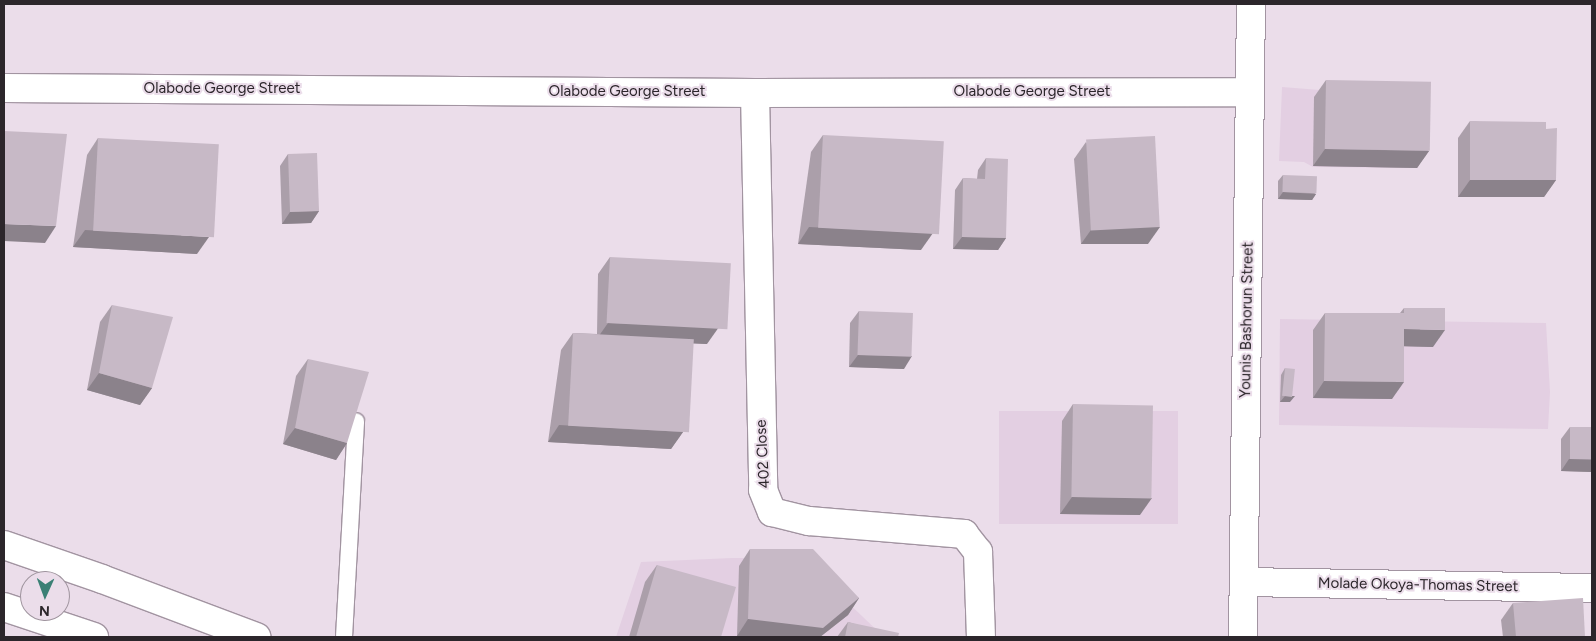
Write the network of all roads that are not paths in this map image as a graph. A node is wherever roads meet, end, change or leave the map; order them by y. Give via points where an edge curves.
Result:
1 (1251, 4) edge
2 (4, 88) edge
3 (1250, 92) junction
4 (755, 93) junction
5 (356, 421) edge
6 (4, 545) edge
7 (1244, 582) junction
8 (1592, 588) edge
9 (4, 607) edge
10 (94, 637) edge
11 (256, 637) edge
12 (344, 637) edge
13 (980, 637) edge
14 (1243, 637) edge

1 - 3 street, Younis Bashorun Street
2 - 4 street, Olabode George Street
3 - 4 street, Olabode George Street
3 - 7 street, Younis Bashorun Street
4 - 13 street, 402 Close via 763,490 772,512 809,521 964,534 978,552
5 - 12 lane
6 - 11 street
7 - 8 street, Molade Okoya-Thomas Street
7 - 14 street, Younis Bashorun Street
9 - 10 street

